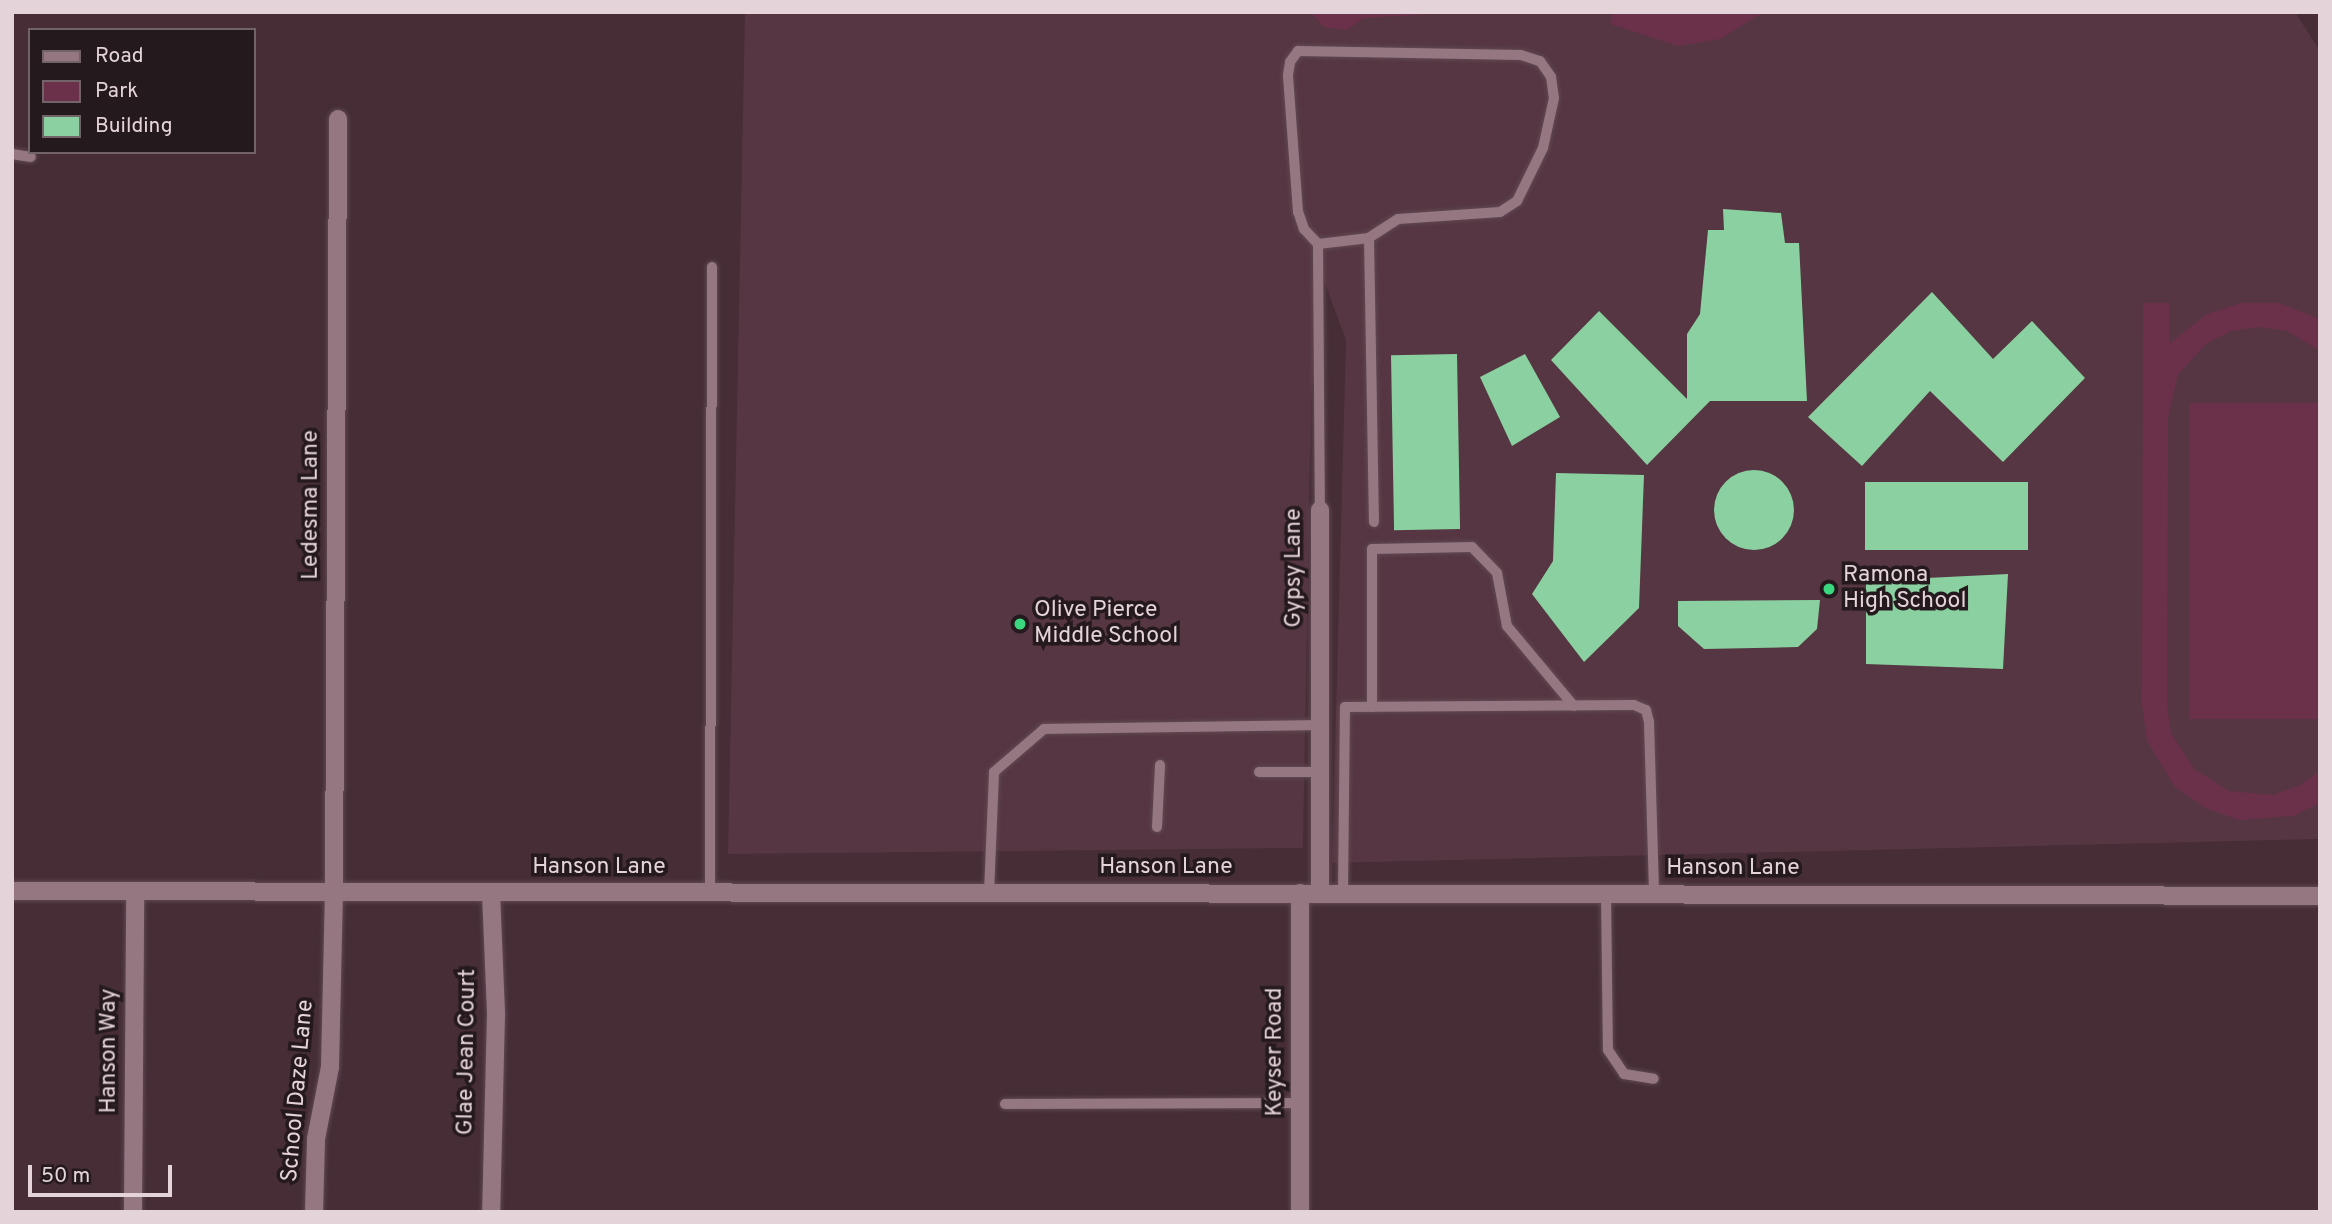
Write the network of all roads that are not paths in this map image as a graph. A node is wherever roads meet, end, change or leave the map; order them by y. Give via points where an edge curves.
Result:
1 (338, 118) dead end
2 (12, 155) edge
3 (31, 157) dead end
4 (1369, 238) junction
5 (1318, 244) junction
6 (712, 267) dead end
7 (1320, 510) joint
8 (1374, 522) dead end
9 (1574, 706) junction
10 (1372, 707) junction
11 (1319, 725) junction
12 (1160, 765) dead end
13 (1259, 772) dead end
14 (1320, 772) junction
15 (1157, 827) dead end
16 (12, 891) edge
17 (135, 891) junction
18 (334, 891) junction
19 (710, 892) junction
20 (989, 892) junction
21 (1300, 892) junction
22 (1320, 892) junction
23 (1343, 892) junction
24 (491, 893) junction
25 (1606, 894) junction
26 (1654, 894) junction
27 (2320, 895) edge
28 (1654, 1079) dead end
29 (1300, 1103) junction
30 (1005, 1104) dead end
31 (133, 1212) edge
32 (314, 1212) edge
33 (491, 1212) edge
34 (1300, 1212) edge

1 - 18 street, Ledesma Lane
2 - 3 lane
4 - 5 lane
4 - 5 lane via 1398,219 1500,212 1517,201 1544,148 1554,98 1551,77 1541,61 1521,55 1298,51 1288,75 1298,212 1304,229
4 - 8 lane
5 - 7 lane, Gypsy Lane
6 - 19 lane
7 - 11 street, Gypsy Lane
9 - 10 lane
9 - 10 lane via 1507,626 1497,573 1472,547 1372,549
9 - 26 lane via 1634,705 1646,710
10 - 23 lane via 1345,708
11 - 14 street, Gypsy Lane
11 - 20 lane via 1044,729 994,772
12 - 15 lane
13 - 14 lane
14 - 22 street, Gypsy Lane
16 - 17 street, Hanson Lane
17 - 18 street, Hanson Lane
17 - 31 street, Hanson Way
18 - 24 street, Hanson Lane
18 - 32 street, School Daze Lane via 330,1067 316,1139
19 - 20 street, Hanson Lane
19 - 24 street, Hanson Lane
20 - 21 street, Hanson Lane
21 - 22 street, Hanson Lane
21 - 29 street, Keyser Road
22 - 23 street, Hanson Lane
23 - 25 street, Hanson Lane
24 - 33 street, Glae Jean Court via 496,1014
25 - 26 street, Hanson Lane
25 - 28 lane via 1608,1050 1624,1074
26 - 27 street, Hanson Lane
29 - 30 lane
29 - 34 street, Keyser Road

